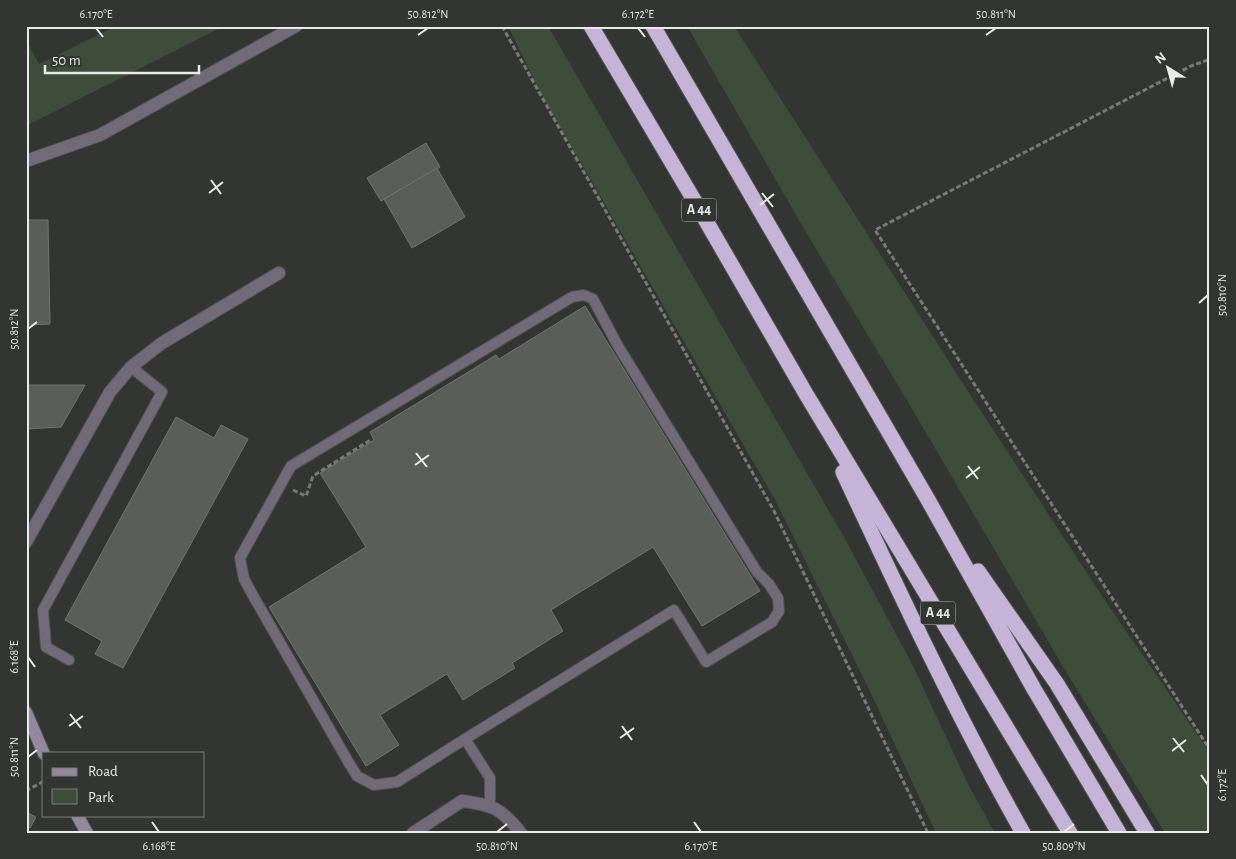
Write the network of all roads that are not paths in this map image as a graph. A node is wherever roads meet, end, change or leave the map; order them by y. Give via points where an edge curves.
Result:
1 (296, 26) edge
2 (591, 26) edge
3 (653, 26) edge
4 (26, 161) edge
5 (279, 273) dead end
6 (131, 367) junction
7 (806, 394) junction
8 (927, 498) junction
9 (47, 505) junction
10 (26, 524) edge
11 (26, 542) edge
12 (69, 660) dead end
13 (26, 712) edge
14 (26, 737) edge
15 (465, 739) junction
16 (43, 752) edge
17 (42, 760) edge
18 (490, 805) junction
19 (77, 816) edge
20 (87, 833) edge
21 (413, 833) edge
22 (521, 833) edge
23 (1023, 833) edge
24 (1070, 833) edge
25 (1118, 833) edge
26 (1147, 833) edge

1 - 4 street via 100,134
2 - 7 highway, A 44
3 - 8 highway
5 - 6 street via 162,343
6 - 9 street via 110,392
6 - 12 lane via 162,392 42,610 46,647
7 - 23 highway via 906,608
7 - 24 highway, A 44
8 - 25 highway
8 - 26 highway via 1057,684
9 - 10 street
9 - 11 street
13 - 16 street
14 - 17 street
15 - 15 lane via 674,610 706,662 772,622 779,611 778,598 757,572 618,346 593,299 584,295 572,297 291,466 240,558 244,579 357,776 374,785 398,782
15 - 18 lane via 490,778
18 - 21 street via 462,801
18 - 22 street via 510,819
19 - 20 street

